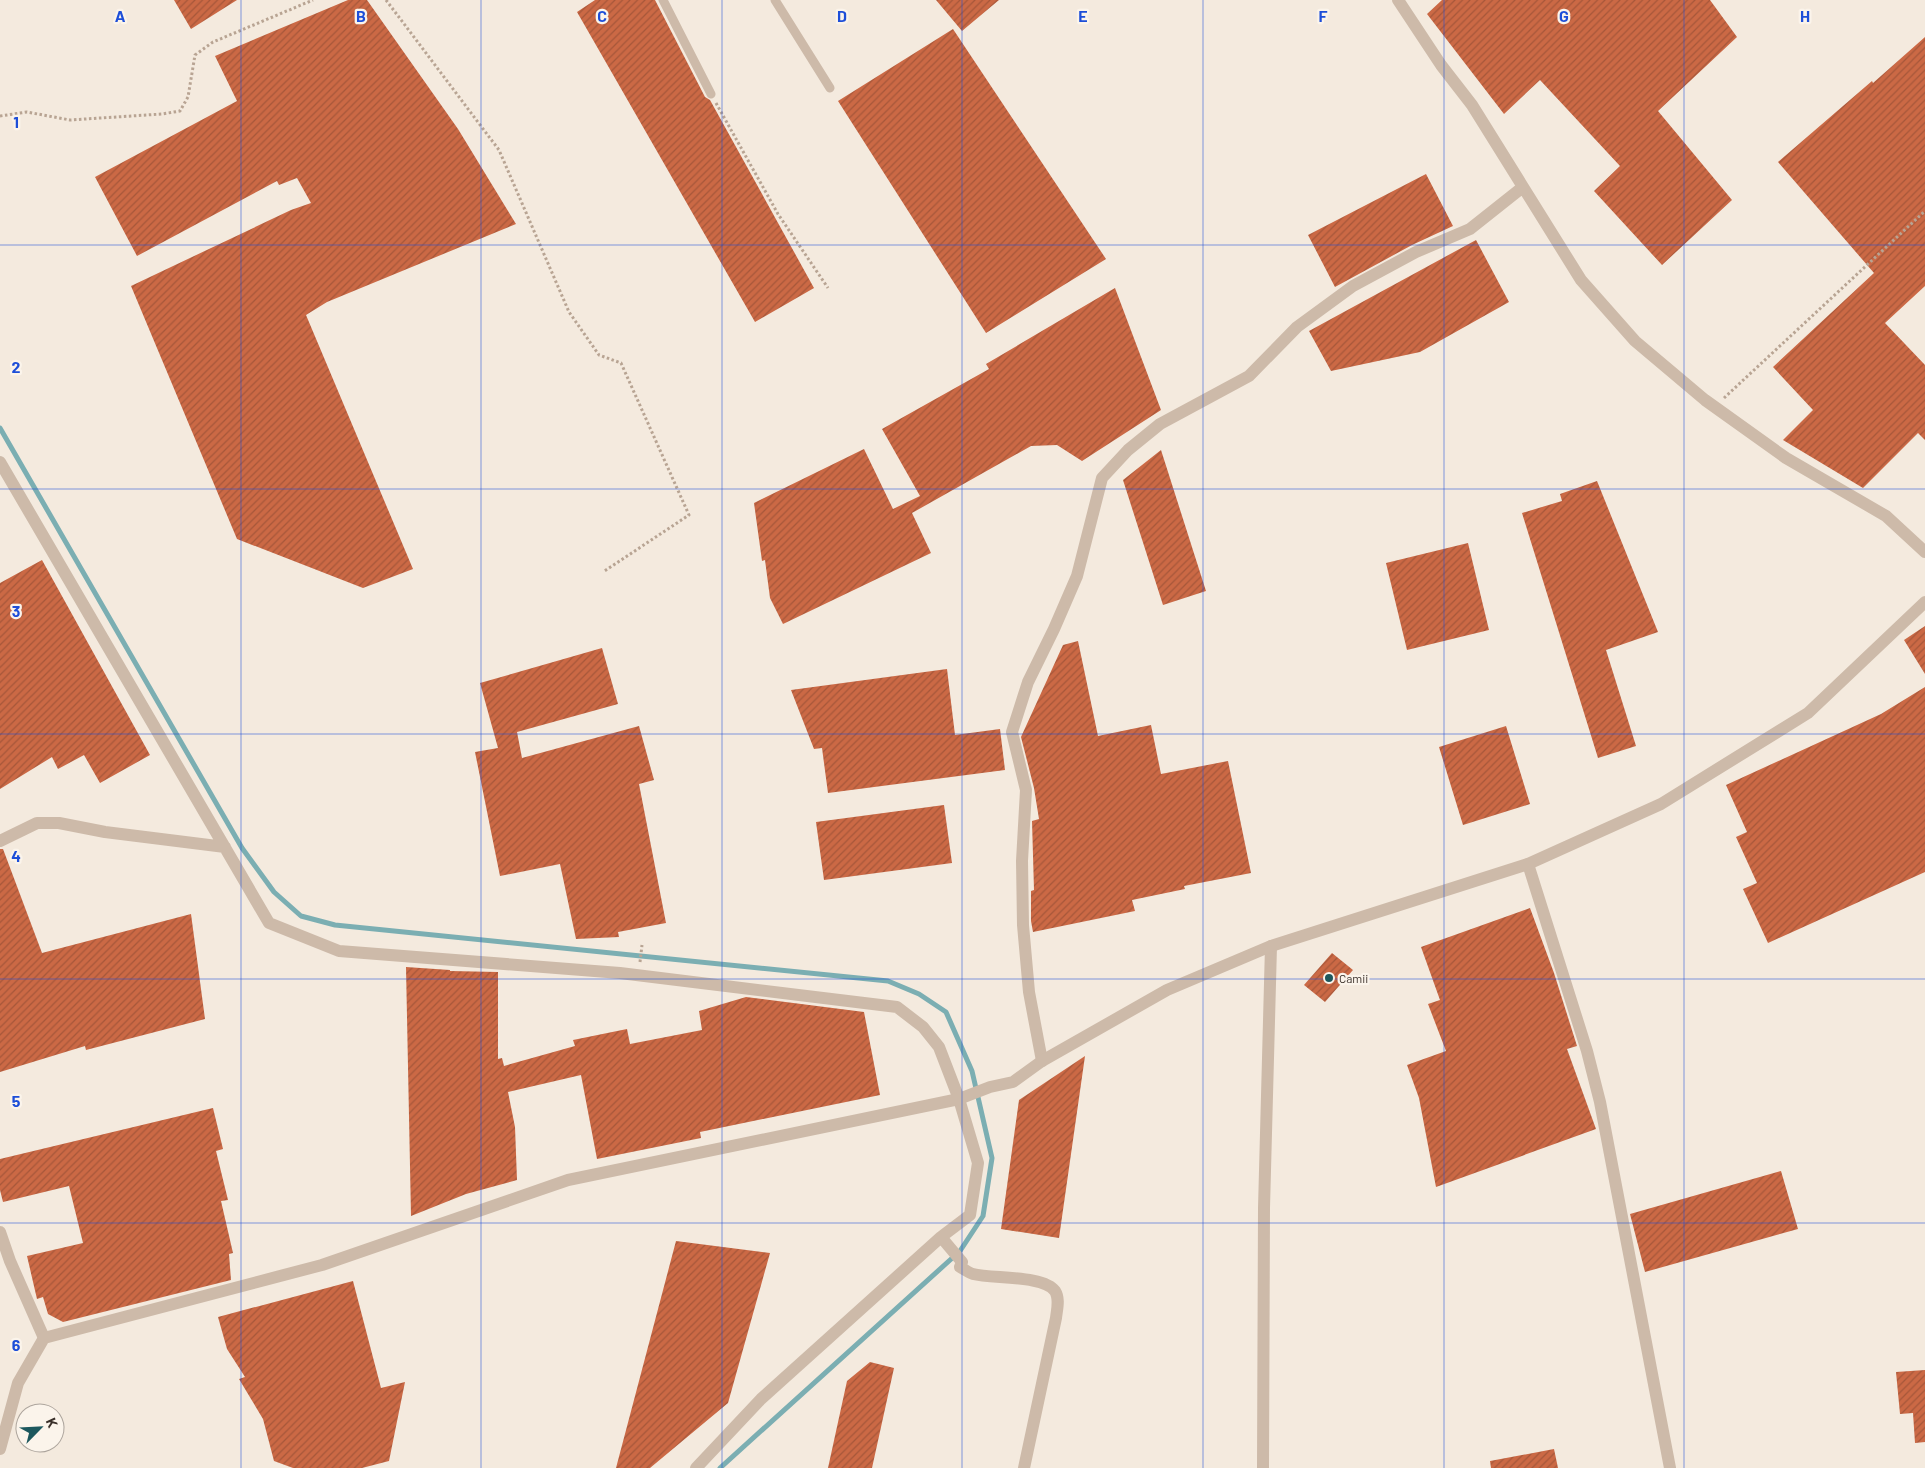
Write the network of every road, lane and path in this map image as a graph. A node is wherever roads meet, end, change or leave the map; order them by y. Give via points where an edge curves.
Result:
1 (313, 0) edge
2 (386, 0) edge
3 (663, 0) edge
4 (775, 0) edge
5 (1398, 0) edge
6 (830, 88) dead end
7 (710, 94) joint
8 (0, 116) edge
9 (1523, 186) junction
10 (1925, 211) edge
11 (828, 288) dead end
12 (1715, 407) junction
13 (0, 462) edge
14 (1925, 552) edge
15 (603, 572) dead end
16 (1925, 602) edge
17 (0, 841) edge
18 (225, 847) junction
19 (1528, 864) junction
20 (1271, 946) junction
21 (1042, 1061) junction
22 (963, 1097) junction
23 (0, 1232) edge
24 (945, 1243) junction
25 (44, 1338) junction
26 (0, 1449) edge
27 (696, 1468) edge
28 (1024, 1468) edge
29 (1263, 1468) edge
30 (1670, 1468) edge

1 - 8 path via 213,42 195,55 188,97 180,111 70,120 27,112
2 - 15 path via 499,150 569,312 600,355 621,363 689,515
3 - 7 lane
4 - 6 lane
5 - 9 street via 1472,105
7 - 11 path via 778,214
9 - 12 street via 1581,280 1635,341
9 - 21 street via 1470,229 1416,252 1353,286 1297,327 1249,376 1160,424 1128,450 1102,478 1077,576 1028,682 1012,732 1026,790 1023,925
10 - 12 path
12 - 14 street via 1786,458 1886,516
13 - 18 street
16 - 19 street via 1808,712 1661,804
17 - 18 street via 37,823
18 - 22 street via 269,923 339,951 620,972 897,1007 924,1027 939,1048
19 - 20 street
19 - 30 street via 1600,1102
20 - 21 street via 1168,990
20 - 29 street via 1264,1208
21 - 22 street via 1013,1082
22 - 24 street via 978,1163 970,1215
22 - 25 street via 568,1180 322,1265
23 - 25 street
24 - 27 street via 761,1400
24 - 28 street via 962,1262 960,1267 972,1274 1047,1284 1059,1301
25 - 26 street via 18,1382

